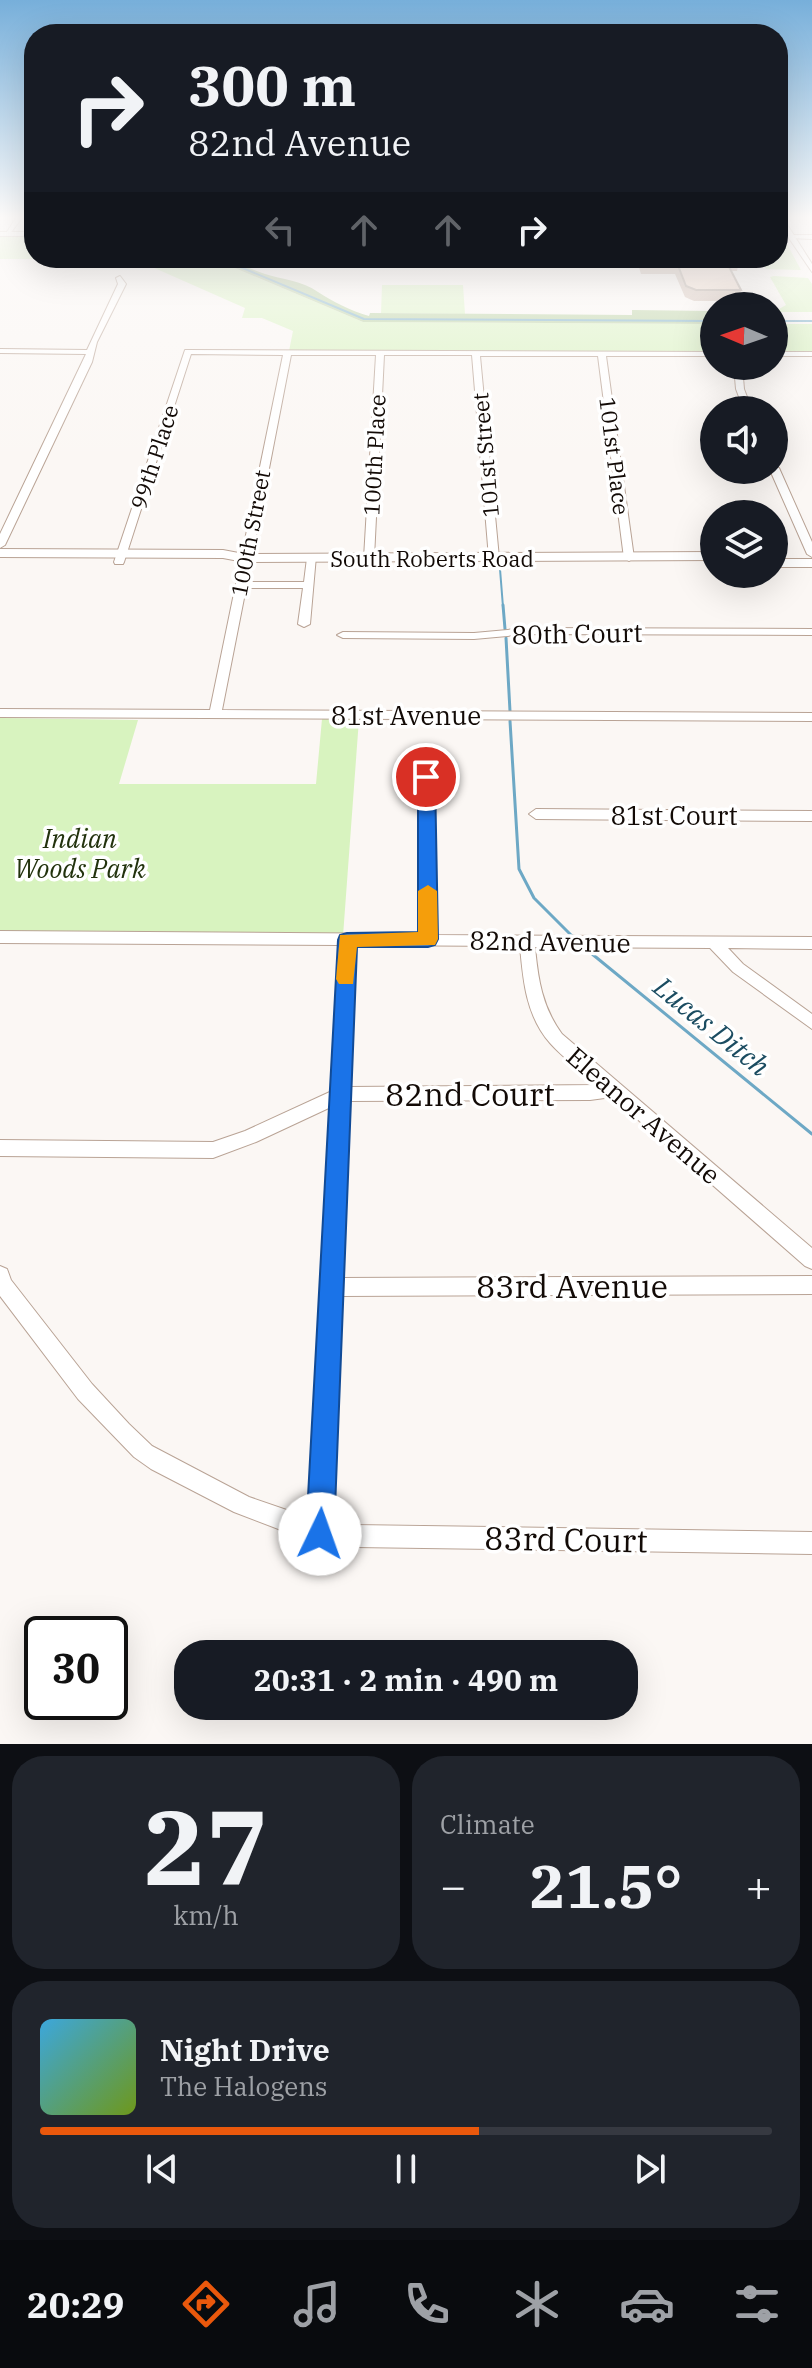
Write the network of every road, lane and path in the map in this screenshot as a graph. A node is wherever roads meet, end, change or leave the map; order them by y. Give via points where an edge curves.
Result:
1 (115, 299) edge
2 (0, 351) edge
3 (91, 352) junction
4 (288, 352) junction
5 (380, 353) junction
6 (476, 353) junction
7 (602, 354) junction
8 (700, 354) edge
9 (788, 354) edge
10 (812, 354) edge
11 (781, 484) edge
12 (0, 545) edge
13 (0, 553) edge
14 (812, 555) edge
15 (700, 556) edge
16 (788, 556) edge
17 (120, 557) junction
18 (239, 558) junction
19 (312, 558) junction
20 (369, 558) junction
21 (494, 558) junction
22 (629, 558) junction
23 (0, 562) edge
24 (700, 563) edge
25 (788, 563) edge
26 (812, 563) edge
27 (240, 585) junction
28 (309, 585) junction
29 (304, 624) dead end
30 (812, 632) edge
31 (343, 635) dead end
32 (0, 713) edge
33 (215, 715) junction
34 (812, 717) edge
35 (426, 777) dead end
36 (536, 814) dead end
37 (812, 816) edge
38 (0, 937) edge
39 (428, 939) junction
40 (347, 940) junction
41 (527, 941) junction
42 (714, 943) junction
43 (812, 943) edge
44 (812, 1023) edge
45 (616, 1090) junction
46 (342, 1094) junction
47 (0, 1149) edge
48 (812, 1260) edge
49 (0, 1275) edge
50 (812, 1285) edge
51 (333, 1287) junction
52 (320, 1534) junction
53 (812, 1543) edge

1 - 3 street
2 - 3 street
3 - 12 street
4 - 5 street
4 - 17 street, 99th Place via 188,352
4 - 18 street, 100th Street
5 - 6 street
5 - 20 street, 100th Place
6 - 7 street
6 - 21 street, 101st Street
7 - 8 street
7 - 22 street, 101st Place
9 - 10 street
11 - 14 street
13 - 17 street, South Roberts Road
14 - 16 street
15 - 22 street, South Roberts Road
17 - 18 street, South Roberts Road
17 - 23 street, South Roberts Road
18 - 19 street, South Roberts Road
18 - 27 street, 100th Street
19 - 20 street, South Roberts Road
19 - 28 street
20 - 21 street, South Roberts Road
21 - 22 street, South Roberts Road
22 - 24 street, South Roberts Road
25 - 26 street
27 - 28 street
27 - 33 street, 100th Street
28 - 29 street
30 - 31 street, 80th Court
32 - 33 street, 81st Avenue
33 - 34 street, 81st Avenue
35 - 39 street
36 - 37 street, 81st Court
38 - 40 street, 82nd Avenue
39 - 40 street, 82nd Avenue
39 - 41 street, 82nd Avenue
40 - 46 street
41 - 42 street, 82nd Avenue
41 - 45 street, Eleanor Avenue via 532,995 541,1020
42 - 43 street, 82nd Avenue
42 - 44 street via 738,968
45 - 46 street, 82nd Court
45 - 48 street, Eleanor Avenue
46 - 47 street, 82nd Court via 213,1150
46 - 51 street
49 - 52 street, 83rd Court via 86,1393 143,1452 241,1504
50 - 51 street, 83rd Avenue
51 - 52 street
52 - 53 street, 83rd Court

